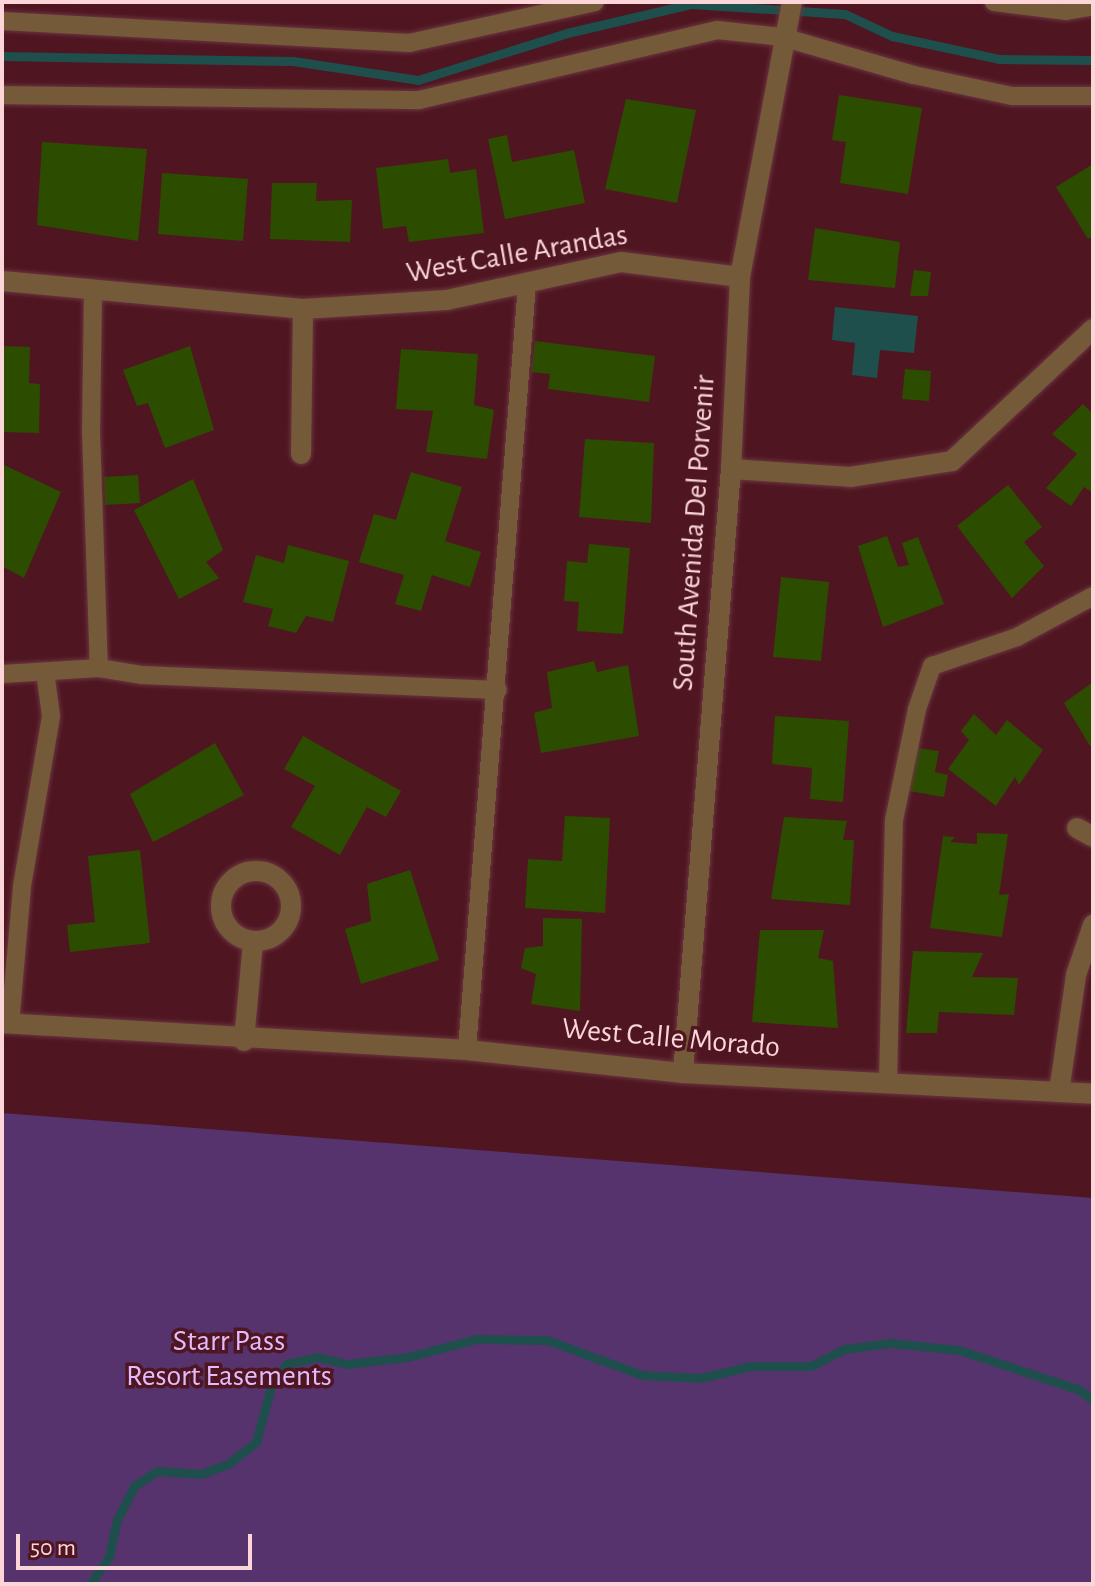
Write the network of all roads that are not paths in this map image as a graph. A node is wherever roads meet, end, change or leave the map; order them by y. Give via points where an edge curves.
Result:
1 (595, 2) edge
2 (792, 2) edge
3 (994, 2) edge
4 (1093, 6) edge
5 (2, 21) edge
6 (782, 37) junction
7 (2, 95) edge
8 (1093, 96) edge
9 (740, 277) junction
10 (2, 281) edge
11 (527, 285) junction
12 (93, 291) junction
13 (303, 309) junction
14 (1093, 329) edge
15 (301, 454) dead end
16 (731, 469) junction
17 (1093, 596) edge
18 (99, 668) junction
19 (45, 671) junction
20 (2, 674) edge
21 (498, 690) junction
22 (1093, 925) edge
23 (253, 942) dead end
24 (6, 1023) edge
25 (244, 1041) junction
26 (467, 1050) junction
27 (683, 1073) junction
28 (888, 1083) junction
29 (1059, 1092) junction
30 (1093, 1094) edge

1 - 5 lane via 409,43
2 - 6 street, South Avenida Del Porvenir
3 - 4 lane via 1066,11
6 - 7 lane via 717,30 419,100
6 - 8 lane via 914,75 1012,96
6 - 9 street, South Avenida Del Porvenir
9 - 11 street, West Calle Arandas via 621,262
9 - 16 street, South Avenida Del Porvenir
10 - 12 street, West Calle Arandas
11 - 13 street, West Calle Arandas via 447,300
11 - 21 lane
12 - 13 street, West Calle Arandas
12 - 18 lane via 91,447
13 - 15 street
14 - 16 street via 952,461 850,477
16 - 27 street, South Avenida Del Porvenir
17 - 28 lane via 1017,637 932,666 917,709 894,820
18 - 19 lane
18 - 21 lane via 142,675
19 - 20 lane
19 - 24 lane via 51,716 22,886
21 - 26 lane
22 - 29 street via 1076,975
23 - 25 street
24 - 25 street, West Calle Morado
25 - 26 street, West Calle Morado
26 - 27 street, West Calle Morado
27 - 28 street, West Calle Morado
28 - 29 street, West Calle Morado
29 - 30 street, West Calle Morado

